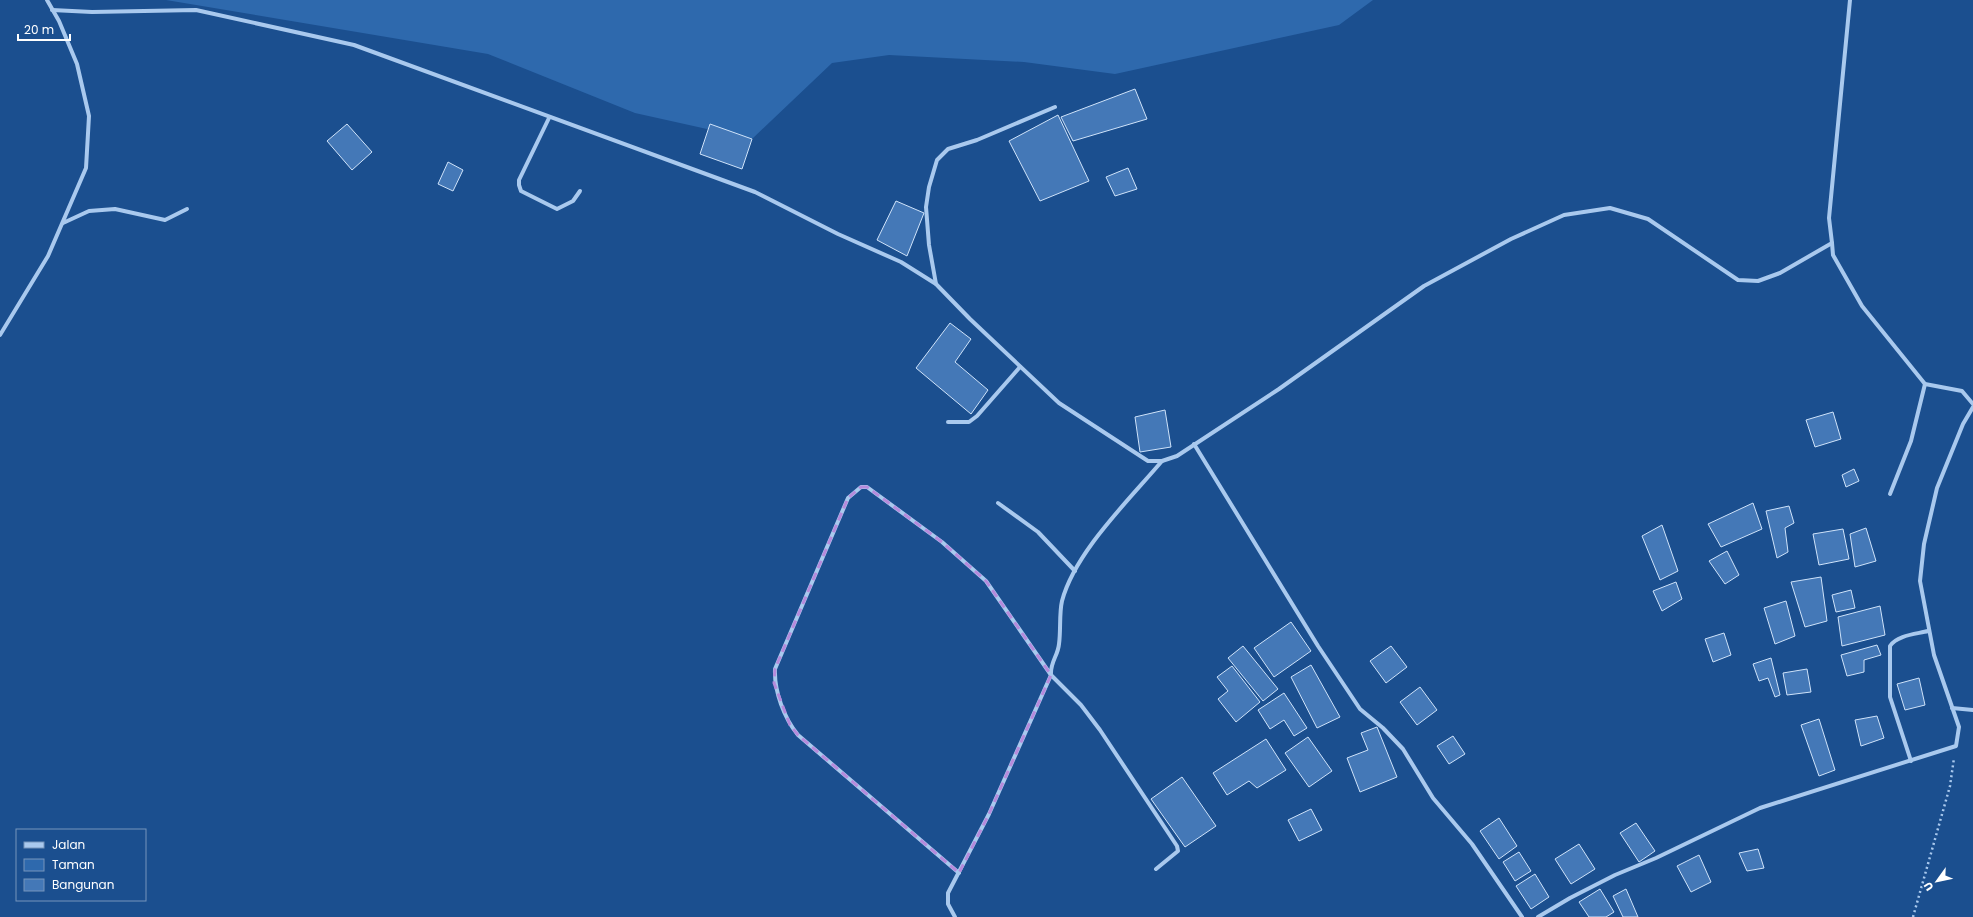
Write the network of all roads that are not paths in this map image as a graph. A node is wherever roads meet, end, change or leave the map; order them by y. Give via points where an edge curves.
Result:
1 (47, 0) edge
2 (1850, 0) edge
3 (52, 10) junction
4 (1055, 107) dead end
5 (549, 118) junction
6 (580, 191) dead end
7 (187, 209) dead end
8 (62, 223) junction
9 (1832, 243) junction
10 (936, 284) junction
11 (0, 335) edge
12 (1020, 367) junction
13 (1925, 384) junction
14 (1973, 406) edge
15 (948, 422) dead end
16 (1194, 444) junction
17 (1162, 461) junction
18 (1890, 494) dead end
19 (998, 502) dead end
20 (1074, 571) junction
21 (1928, 632) junction
22 (1051, 675) junction
23 (1952, 708) junction
24 (1973, 710) edge
25 (1911, 760) junction
26 (1156, 869) dead end
27 (958, 873) junction
28 (955, 917) edge
29 (1522, 917) edge
30 (1538, 917) edge

1 - 3 street
2 - 9 street via 1829,218
3 - 5 street via 196,10 354,45
3 - 8 street via 77,64 89,116 86,168
4 - 10 street via 977,140 948,149 937,160 926,207 928,245
5 - 6 street via 518,185 521,191 557,209 573,202
5 - 10 street via 755,192 901,262
7 - 8 street via 165,220 115,209 89,210
8 - 11 street via 48,256
9 - 13 street via 1833,255 1862,306
9 - 16 street via 1780,273 1758,281 1738,280 1648,219 1610,208 1564,215 1511,239 1424,286 1279,389
10 - 12 street
12 - 15 street via 977,416 969,422
12 - 17 street via 1059,404 1083,420 1148,461
13 - 14 street via 1962,391
13 - 18 street via 1911,441
14 - 21 street via 1937,488 1924,544 1920,581
16 - 17 street via 1177,456
16 - 29 street via 1318,646 1360,708 1403,749 1433,798 1472,844
17 - 20 street via 1104,528
19 - 20 street via 1038,532
20 - 22 street via 1062,602 1059,646 1050,666
21 - 23 street
21 - 25 street via 1893,641 1890,646 1890,697
22 - 26 street via 1081,705 1100,730 1177,846 1178,851
22 - 27 street via 989,814
22 - 27 street via 986,581 942,542 867,487 861,487 848,498 775,669 774,683 790,725 798,735
23 - 24 street
23 - 25 street via 1959,727 1956,746
25 - 30 street via 1760,808 1570,898
27 - 28 street via 948,893 948,904

